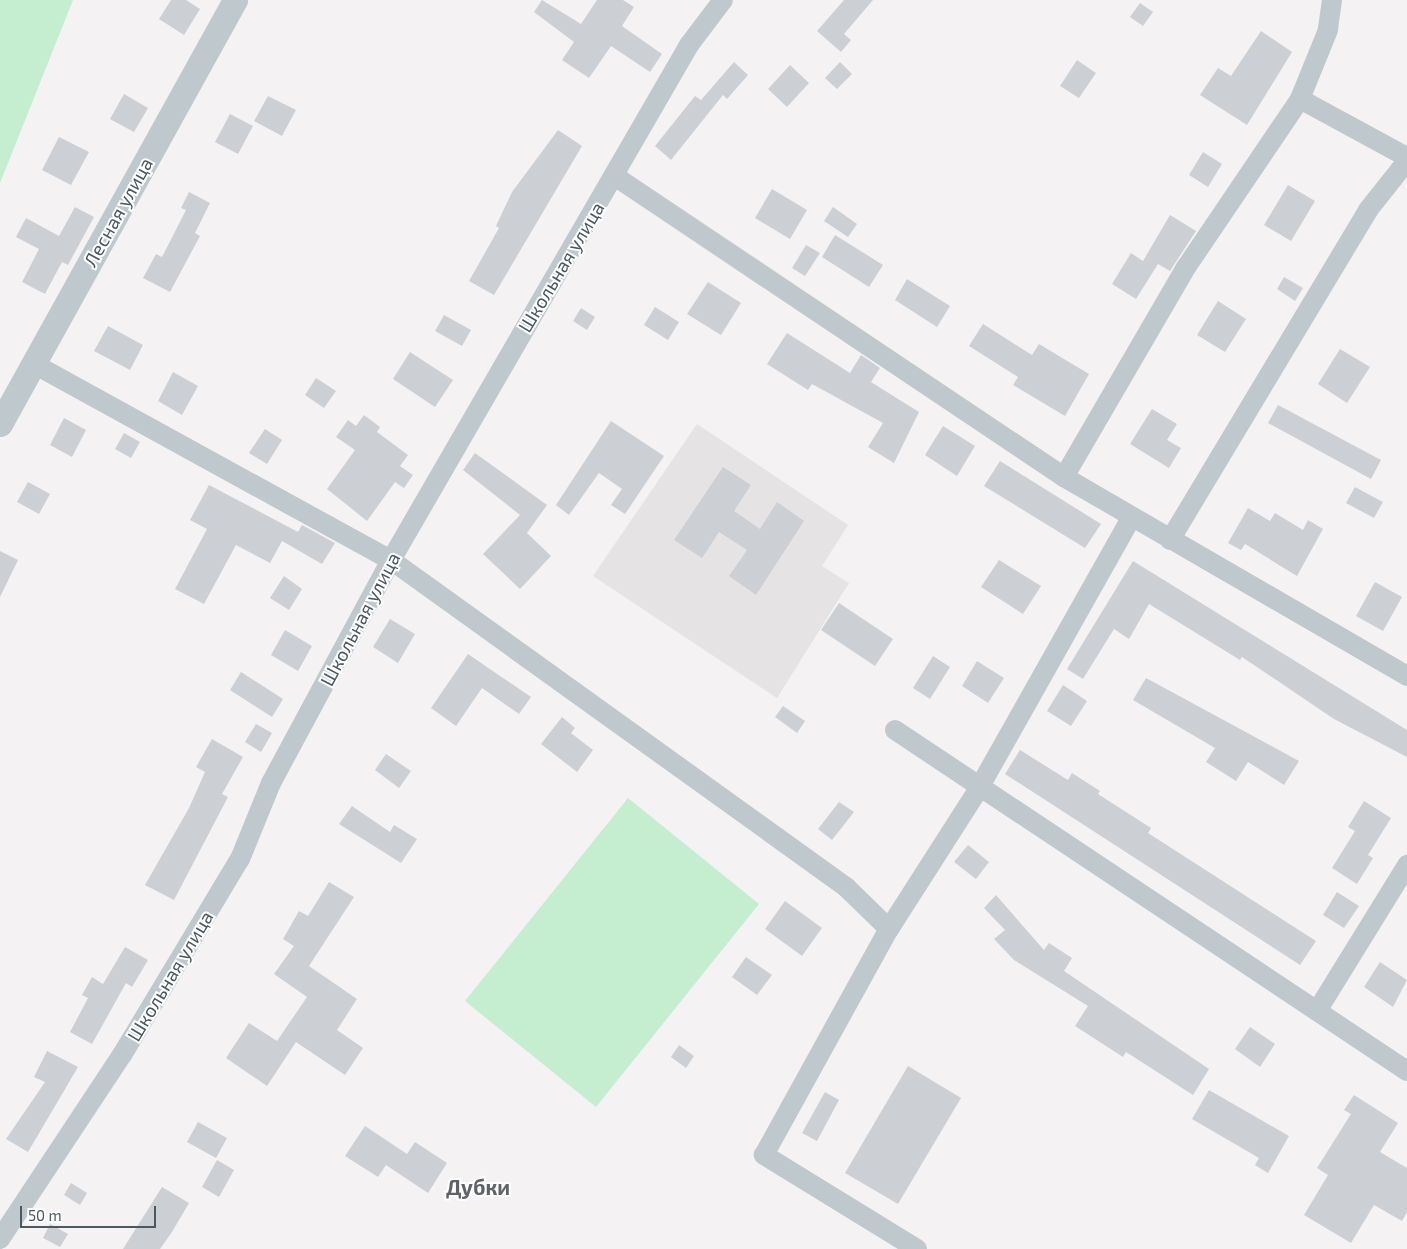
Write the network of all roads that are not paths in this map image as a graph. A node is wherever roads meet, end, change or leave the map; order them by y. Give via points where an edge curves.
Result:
1 (235, 0) edge
2 (723, 0) edge
3 (1332, 0) edge
4 (1300, 99) junction
5 (1407, 157) edge
6 (1407, 162) edge
7 (616, 177) junction
8 (34, 364) junction
9 (0, 424) edge
10 (1064, 477) junction
11 (1131, 518) junction
12 (1170, 540) junction
13 (392, 560) junction
14 (1407, 676) edge
15 (895, 730) dead end
16 (978, 788) junction
17 (1407, 865) edge
18 (889, 929) junction
19 (1317, 1012) junction
20 (1407, 1070) edge
21 (0, 1239) edge
22 (917, 1249) edge

1 - 8 street, Лесная улица
2 - 7 street, Школьная улица via 689,45
3 - 4 street via 1328,30
4 - 5 street
4 - 10 street via 1187,266
6 - 12 street via 1368,210
7 - 10 street
7 - 13 street, Школьная улица via 529,318
8 - 9 street, Лесная улица
8 - 13 street
10 - 11 street
11 - 12 street
11 - 16 street
12 - 14 street
13 - 18 street via 846,888
13 - 21 street, Школьная улица via 271,783 240,859 122,1055
15 - 16 street
16 - 18 street
16 - 19 street
17 - 19 street
18 - 22 street via 764,1155
19 - 20 street

